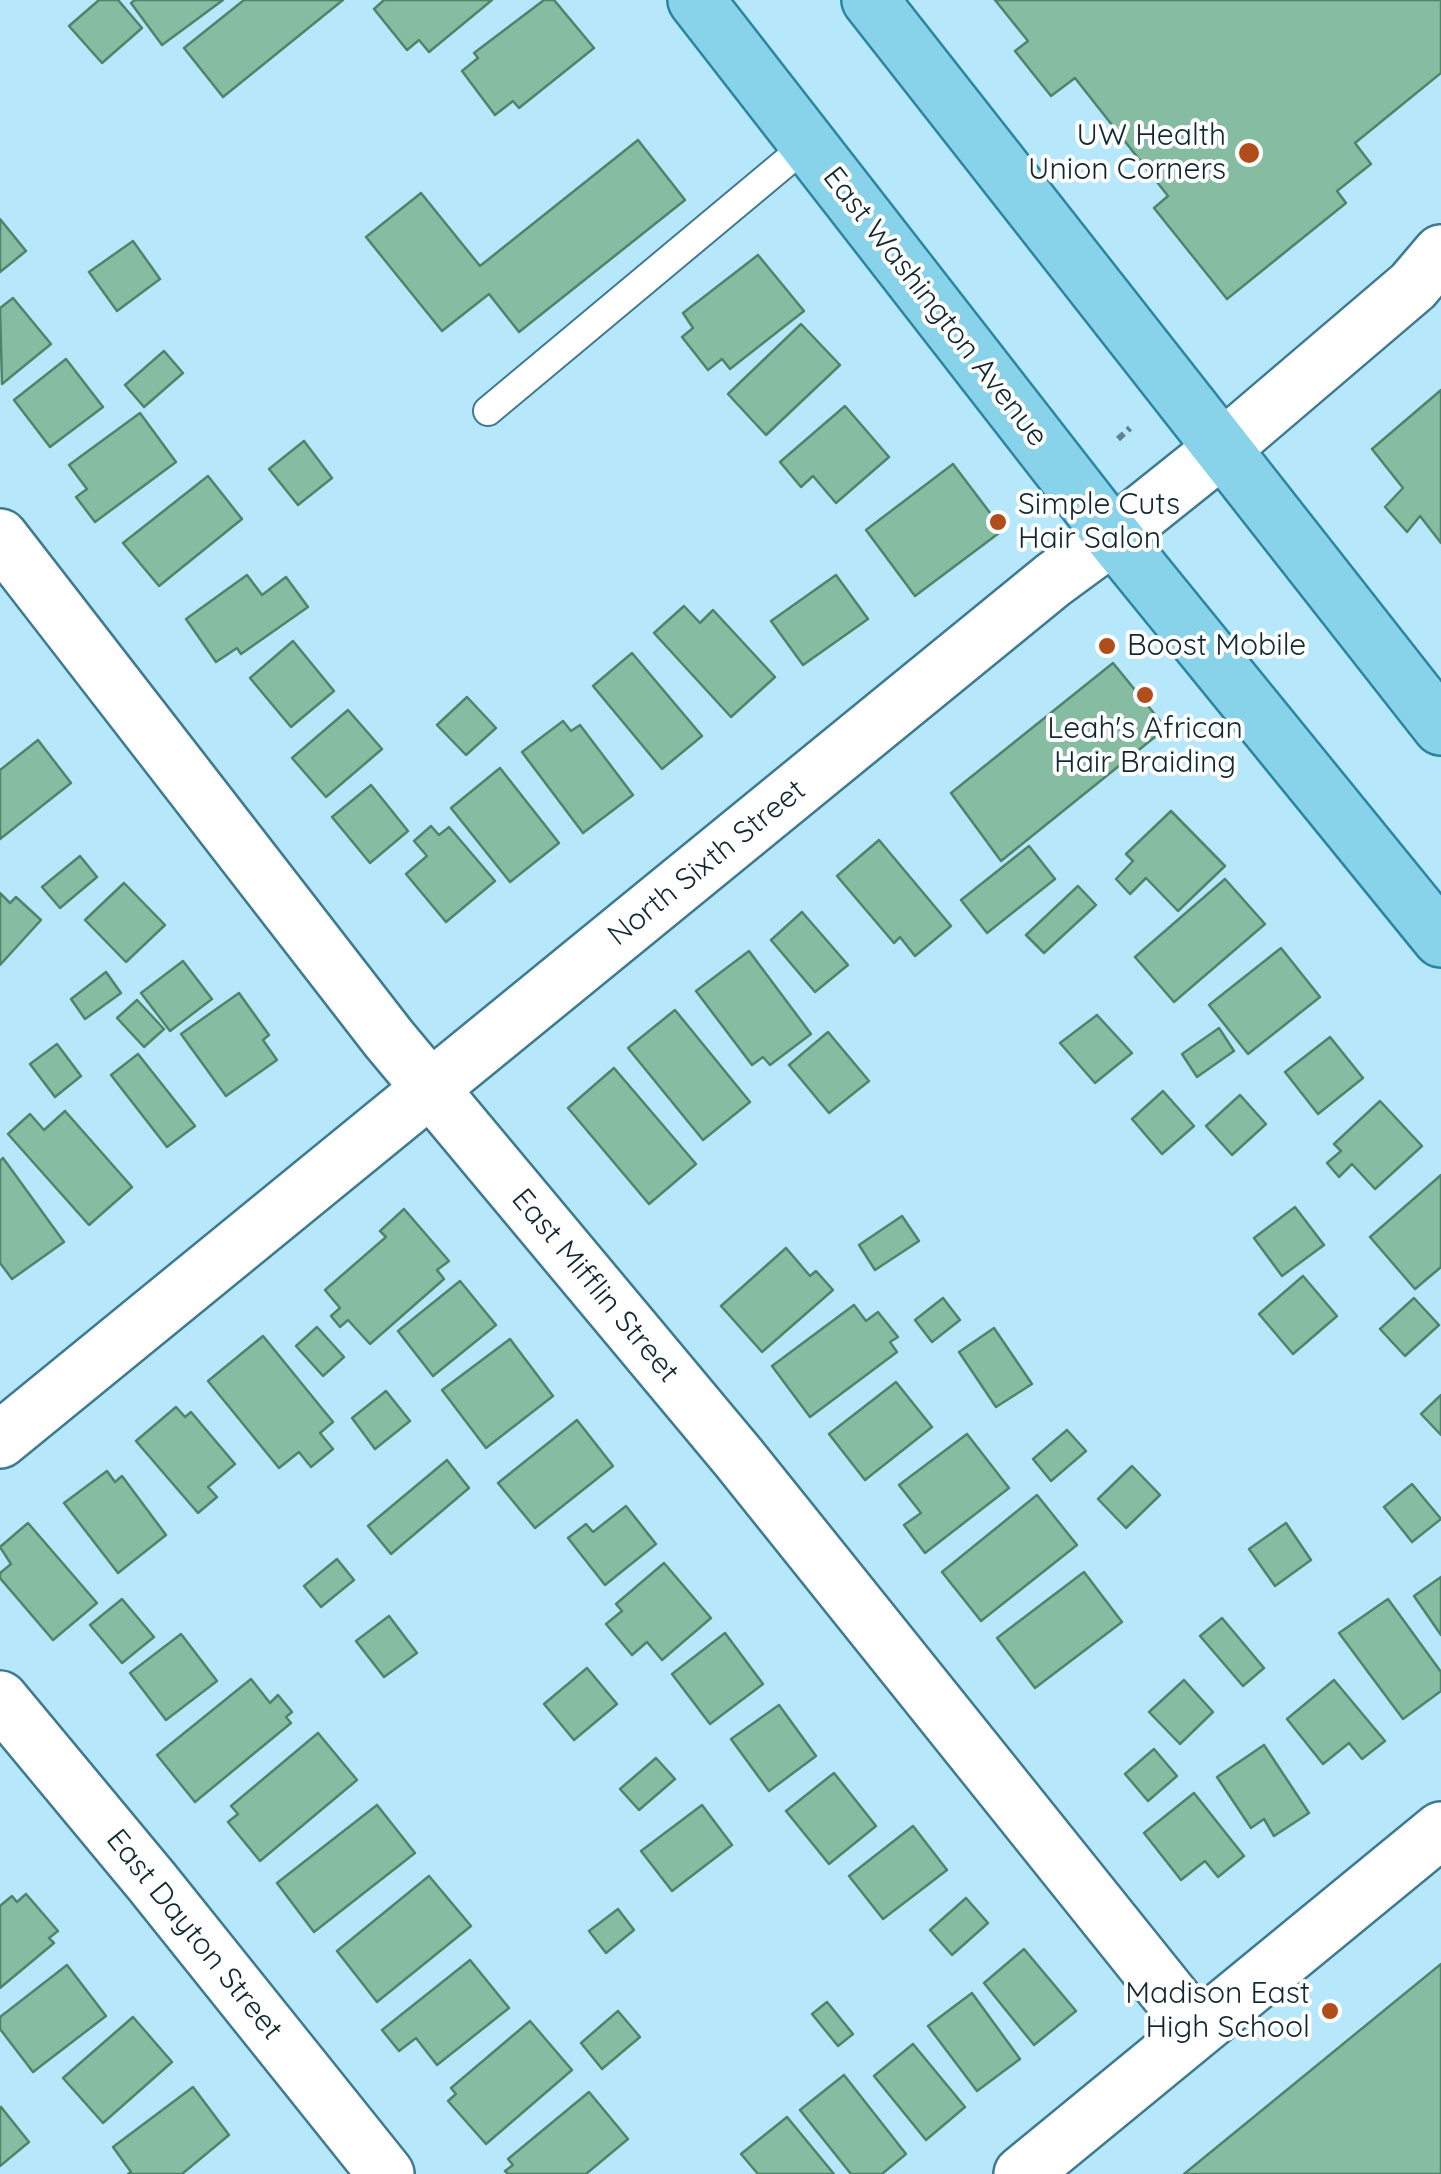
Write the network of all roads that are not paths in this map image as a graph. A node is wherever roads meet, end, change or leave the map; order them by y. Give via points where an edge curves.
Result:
1 (696, 0) edge
2 (870, 0) edge
3 (809, 143) junction
4 (1432, 270) edge
5 (488, 411) dead end
6 (1223, 448) junction
7 (1113, 536) junction
8 (0, 537) edge
9 (1441, 726) edge
10 (1441, 939) edge
11 (432, 1088) junction
12 (0, 1440) edge
13 (0, 1699) edge
14 (1441, 1830) edge
15 (1197, 2029) junction
16 (386, 2174) edge
17 (1022, 2174) edge

1 - 3 main road, East Washington Avenue
2 - 6 main road
3 - 5 lane
3 - 7 main road, East Washington Avenue
4 - 6 street, North Sixth Street
6 - 7 street, North Sixth Street
6 - 9 main road
7 - 10 main road, East Washington Avenue
7 - 11 street, North Sixth Street
8 - 11 street, East Mifflin Street
11 - 12 street, North Sixth Street
11 - 15 street, East Mifflin Street
13 - 16 street, East Dayton Street
14 - 15 street
15 - 17 street

